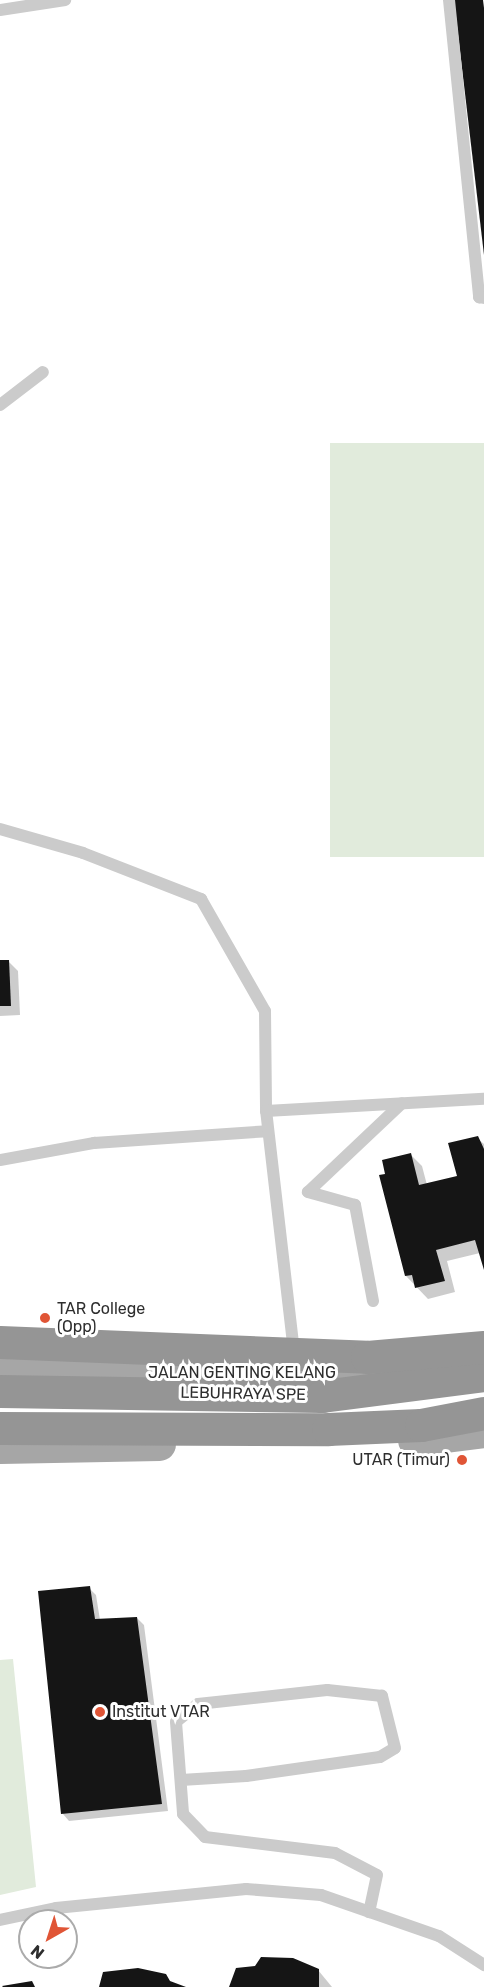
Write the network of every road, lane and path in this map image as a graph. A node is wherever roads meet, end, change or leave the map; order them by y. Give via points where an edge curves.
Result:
1 (65, 0) edge
2 (449, 0) edge
3 (0, 10) edge
4 (484, 298) edge
5 (43, 372) dead end
6 (0, 405) edge
7 (0, 829) edge
8 (484, 1099) edge
9 (402, 1103) junction
10 (266, 1111) junction
11 (268, 1131) junction
12 (0, 1160) edge
13 (373, 1301) dead end
14 (0, 1342) edge
15 (484, 1347) edge
16 (484, 1361) edge
17 (0, 1372) edge
18 (297, 1374) junction
19 (484, 1375) edge
20 (0, 1391) edge
21 (484, 1413) edge
22 (0, 1428) edge
23 (484, 1431) edge
24 (0, 1447) edge
25 (181, 1780) junction
26 (369, 1912) junction
27 (0, 1920) edge
28 (484, 1965) edge

1 - 3 lane
2 - 4 lane via 478,297
5 - 6 lane
7 - 10 lane via 83,853 201,899 265,1011
8 - 9 lane
9 - 10 lane
9 - 13 lane via 308,1192 355,1204
10 - 11 lane
11 - 12 lane via 94,1143
11 - 18 lane
14 - 15 highway, bridge via 367,1357
16 - 18 main road, JALAN GENTING KELANG via 402,1372
17 - 18 main road, JALAN GENTING KELANG
19 - 20 highway, LEBUHRAYA SPE via 322,1395
21 - 22 highway, LEBUHRAYA SPE via 421,1425 328,1429
23 - 24 main road via 418,1440
25 - 25 lane via 176,1722 198,1704 327,1690 382,1696 395,1748 380,1757 246,1776
25 - 26 lane via 183,1814 205,1837 335,1853 377,1875
26 - 27 lane via 321,1895 246,1889 56,1908
26 - 28 lane via 439,1936

